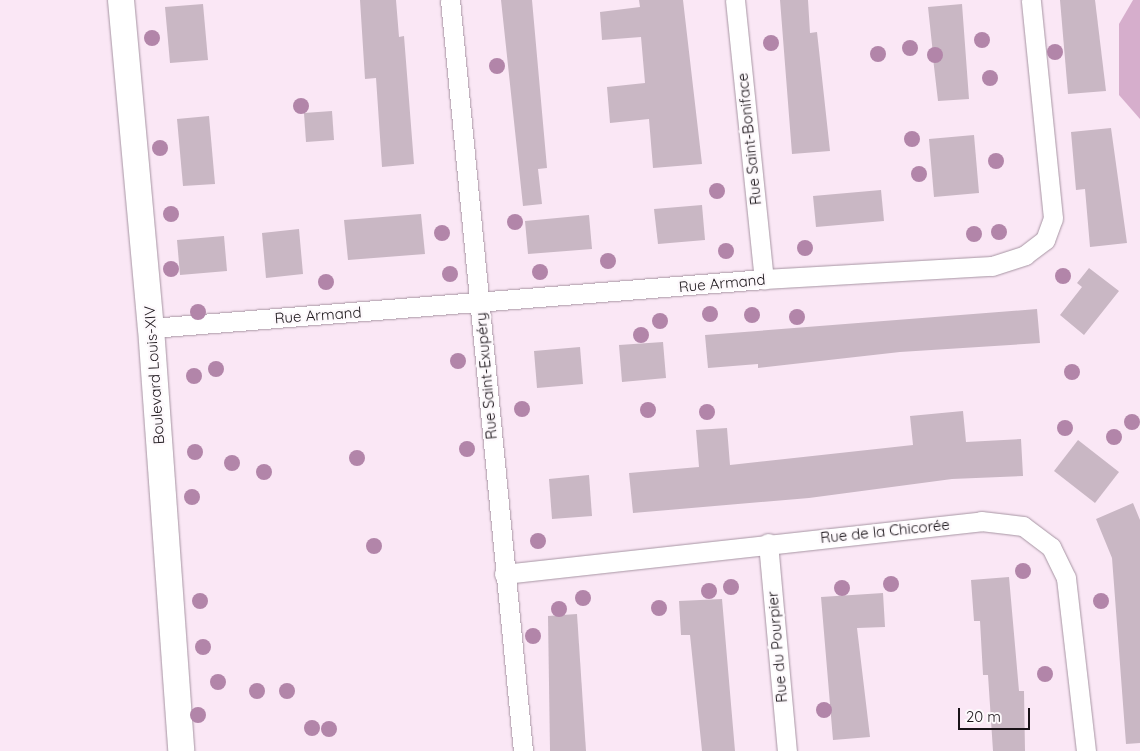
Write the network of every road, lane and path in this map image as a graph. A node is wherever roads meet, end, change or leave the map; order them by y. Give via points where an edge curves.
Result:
1 (120, 0) edge
2 (450, 0) edge
3 (734, 0) edge
4 (1031, 0) edge
5 (764, 279) junction
6 (479, 304) junction
7 (151, 328) junction
8 (768, 543) junction
9 (504, 574) junction
10 (181, 751) edge
11 (523, 751) edge
12 (787, 751) edge
13 (1086, 751) edge

1 - 7 main road, Boulevard Louis-XIV
2 - 6 street, Rue Saint-Exupéry
3 - 5 street, Rue Saint-Boniface
4 - 5 street, Rue Armand via 1053,218 1045,240 1025,255 992,266
5 - 6 street, Rue Armand
6 - 7 street, Rue Armand
6 - 9 street, Rue Saint-Exupéry
7 - 10 main road, Boulevard Louis-XIV
8 - 9 street, Rue de la Chicorée
8 - 12 street, Rue du Pourpier
8 - 13 street, Rue de la Chicorée via 981,521 1023,526 1051,547 1066,578
9 - 11 street, Rue Saint-Exupéry

